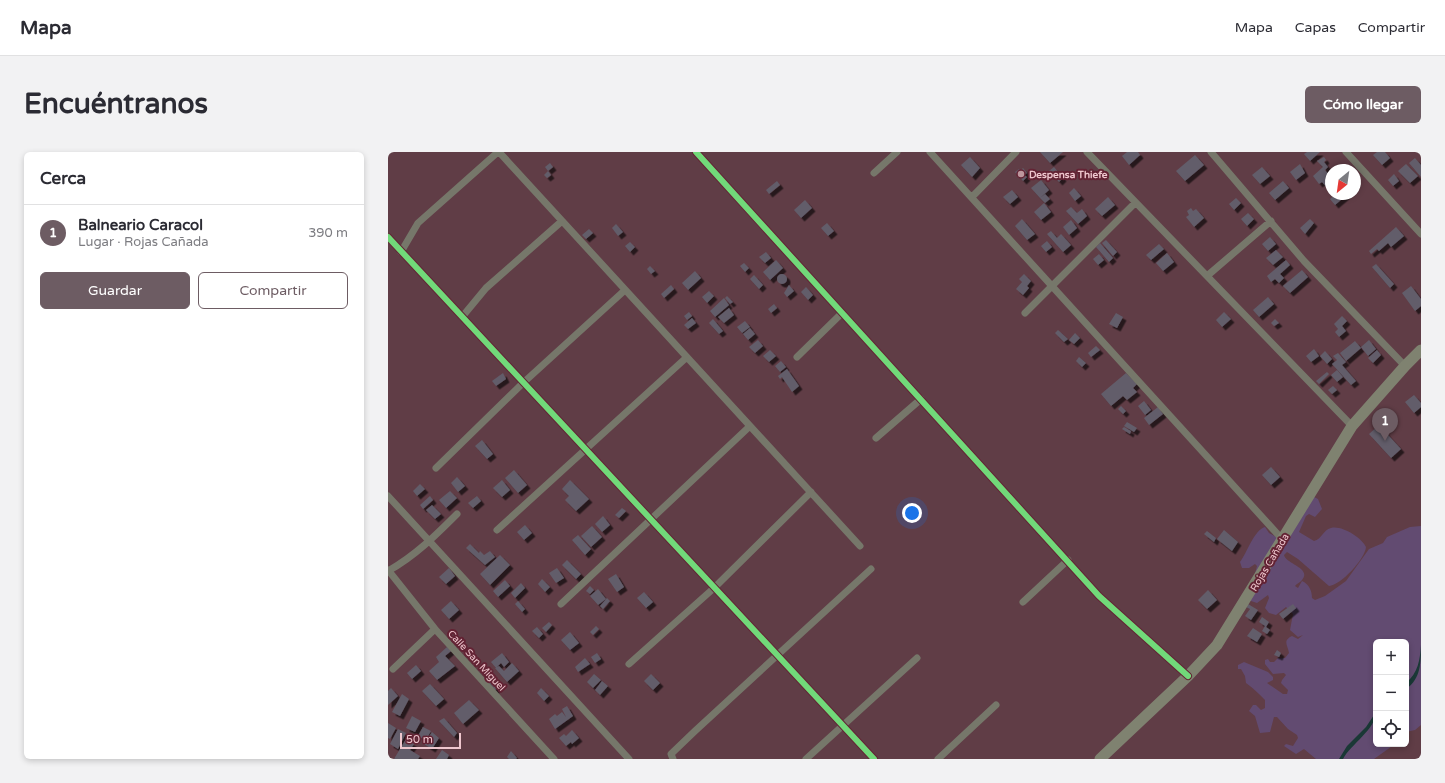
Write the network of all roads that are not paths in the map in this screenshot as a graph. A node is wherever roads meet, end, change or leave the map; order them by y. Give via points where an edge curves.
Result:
1 (499, 152) edge
2 (696, 152) edge
3 (897, 152) edge
4 (930, 152) edge
5 (1016, 152) edge
6 (1087, 152) edge
7 (1212, 152) edge
8 (1346, 152) edge
9 (874, 173) dead end
10 (972, 197) junction
11 (1135, 203) junction
12 (562, 221) junction
13 (1271, 221) junction
14 (1421, 234) edge
15 (388, 238) edge
16 (402, 252) junction
17 (1206, 276) junction
18 (1051, 287) junction
19 (625, 290) junction
20 (842, 313) junction
21 (1025, 313) dead end
22 (462, 317) junction
23 (1421, 350) edge
24 (687, 357) junction
25 (796, 357) dead end
26 (1405, 366) junction
27 (523, 383) junction
28 (921, 399) junction
29 (750, 426) junction
30 (1352, 426) junction
31 (876, 438) dead end
32 (584, 448) junction
33 (436, 468) dead end
34 (811, 492) junction
35 (388, 496) edge
36 (457, 514) dead end
37 (650, 519) junction
38 (497, 530) dead end
39 (1282, 539) junction
40 (430, 541) junction
41 (860, 546) dead end
42 (1068, 560) junction
43 (871, 569) dead end
44 (388, 571) edge
45 (714, 588) junction
46 (1023, 602) dead end
47 (561, 604) dead end
48 (434, 629) junction
49 (777, 655) junction
50 (917, 658) dead end
51 (629, 664) dead end
52 (393, 669) dead end
53 (1188, 676) junction
54 (996, 705) dead end
55 (844, 726) junction
56 (554, 759) edge
57 (629, 759) edge
58 (673, 759) edge
59 (806, 759) edge
60 (874, 759) edge
61 (938, 759) edge
62 (1100, 759) edge

1 - 12 street
1 - 16 street via 418,224
2 - 20 street
3 - 9 street
4 - 10 street
5 - 10 street
6 - 11 street
7 - 13 street
8 - 14 street
10 - 18 street
11 - 17 street
11 - 18 street
12 - 19 street
12 - 22 street via 486,288
13 - 17 street
13 - 26 street via 1304,261
15 - 16 street
16 - 22 street
17 - 30 street
18 - 21 street
18 - 39 street
19 - 24 street
19 - 27 street
20 - 25 street
20 - 28 street
22 - 27 street
23 - 26 main road, Rojas Cañada
24 - 29 street
24 - 32 street
26 - 30 main road, Rojas Cañada
27 - 32 street
27 - 33 street
28 - 31 street
28 - 42 street
29 - 34 street
29 - 37 street
30 - 39 main road, Rojas Cañada
32 - 37 street
32 - 38 street
34 - 41 street
34 - 45 street
35 - 40 street
36 - 40 street
37 - 45 street
37 - 47 street
39 - 53 main road, Rojas Cañada via 1221,640
40 - 44 street via 403,563
40 - 57 street
42 - 46 street
42 - 53 street via 1100,596
43 - 49 street
44 - 48 street, Calle San Miguel
45 - 49 street
45 - 51 street
48 - 52 street
48 - 56 street, Calle San Miguel
49 - 55 street
49 - 58 street via 671,754
50 - 55 street
53 - 62 main road, Rojas Cañada
54 - 61 street
55 - 59 street
55 - 60 street

